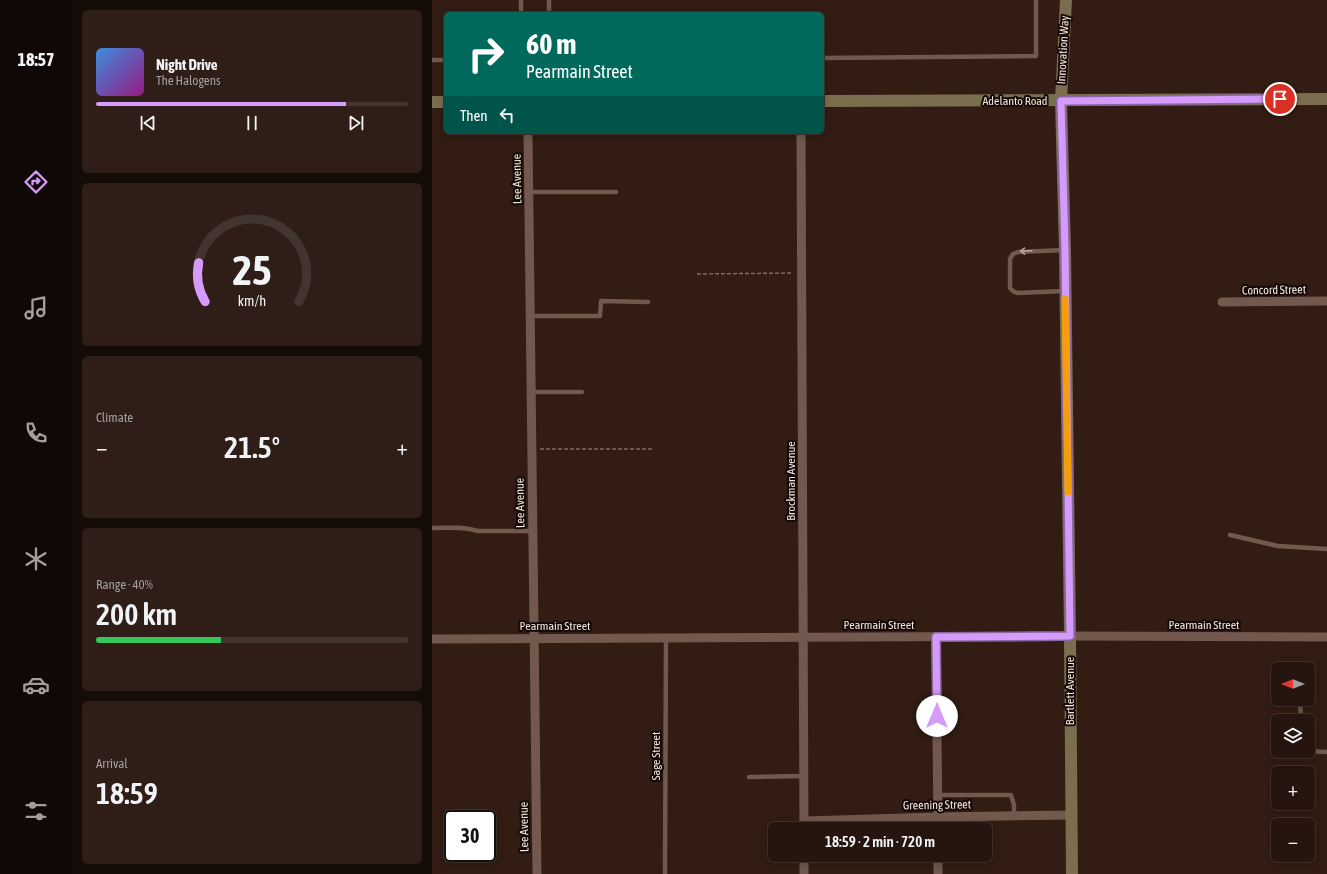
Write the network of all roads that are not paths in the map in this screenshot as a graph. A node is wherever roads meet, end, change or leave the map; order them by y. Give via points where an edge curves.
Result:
1 (521, 0) edge
2 (549, 0) edge
3 (1036, 0) edge
4 (1066, 0) edge
5 (521, 12) edge
6 (549, 12) edge
7 (824, 58) edge
8 (432, 60) edge
9 (444, 60) edge
10 (1327, 99) edge
11 (824, 101) edge
12 (1061, 101) junction
13 (432, 102) edge
14 (444, 102) edge
15 (528, 134) edge
16 (802, 134) edge
17 (529, 192) junction
18 (616, 192) dead end
19 (1065, 250) junction
20 (1065, 291) junction
21 (1327, 301) edge
22 (648, 302) dead end
23 (1222, 302) dead end
24 (530, 316) junction
25 (531, 392) junction
26 (582, 392) dead end
27 (432, 528) edge
28 (533, 532) junction
29 (1230, 535) dead end
30 (1327, 549) edge
31 (1070, 636) junction
32 (803, 637) junction
33 (936, 637) junction
34 (1327, 637) edge
35 (534, 638) junction
36 (666, 638) junction
37 (432, 639) edge
38 (1315, 751) edge
39 (1327, 752) edge
40 (804, 776) junction
41 (749, 777) dead end
42 (938, 795) junction
43 (1071, 815) junction
44 (1014, 816) junction
45 (938, 817) junction
46 (804, 822) edge
47 (854, 822) edge
48 (938, 822) edge
49 (804, 862) edge
50 (938, 862) edge
51 (537, 874) edge
52 (665, 874) edge
53 (804, 874) edge
54 (938, 874) edge
55 (1072, 874) edge

1 - 5 lane
2 - 6 lane
3 - 7 lane via 1036,56
4 - 12 street, Innovation Way
8 - 9 lane
10 - 12 street, Adelanto Road
11 - 12 street, Adelanto Road
12 - 19 street, Bartlett Avenue
13 - 14 street
15 - 17 street, Lee Avenue
16 - 32 street, Brockman Avenue
17 - 18 lane
17 - 24 street, Lee Avenue
19 - 20 street, Bartlett Avenue
19 -> 20 lane via 1018,252 1010,258 1010,288 1013,291
20 - 31 street, Bartlett Avenue
21 - 23 street, Concord Street
22 - 24 lane via 601,301 600,316
24 - 25 street, Lee Avenue
25 - 26 lane
25 - 28 street, Lee Avenue
27 - 28 lane
28 - 35 street, Lee Avenue
29 - 30 lane via 1278,546
31 - 33 street, Pearmain Street
31 - 34 street, Pearmain Street
31 - 43 street, Bartlett Avenue
32 - 33 street, Pearmain Street
32 - 36 street, Pearmain Street
32 - 40 street, Brockman Avenue
33 - 42 street
35 - 36 street, Pearmain Street
35 - 37 street, Pearmain Street
35 - 51 street, Lee Avenue
36 - 52 lane, Sage Street
38 - 39 lane
40 - 41 lane
40 - 46 street, Brockman Avenue
42 - 44 lane via 1011,794
42 - 45 street
43 - 44 street, Greening Street
43 - 55 street, Bartlett Avenue
44 - 45 street, Greening Street
45 - 47 street, Greening Street
45 - 48 street
49 - 53 street
50 - 54 street

